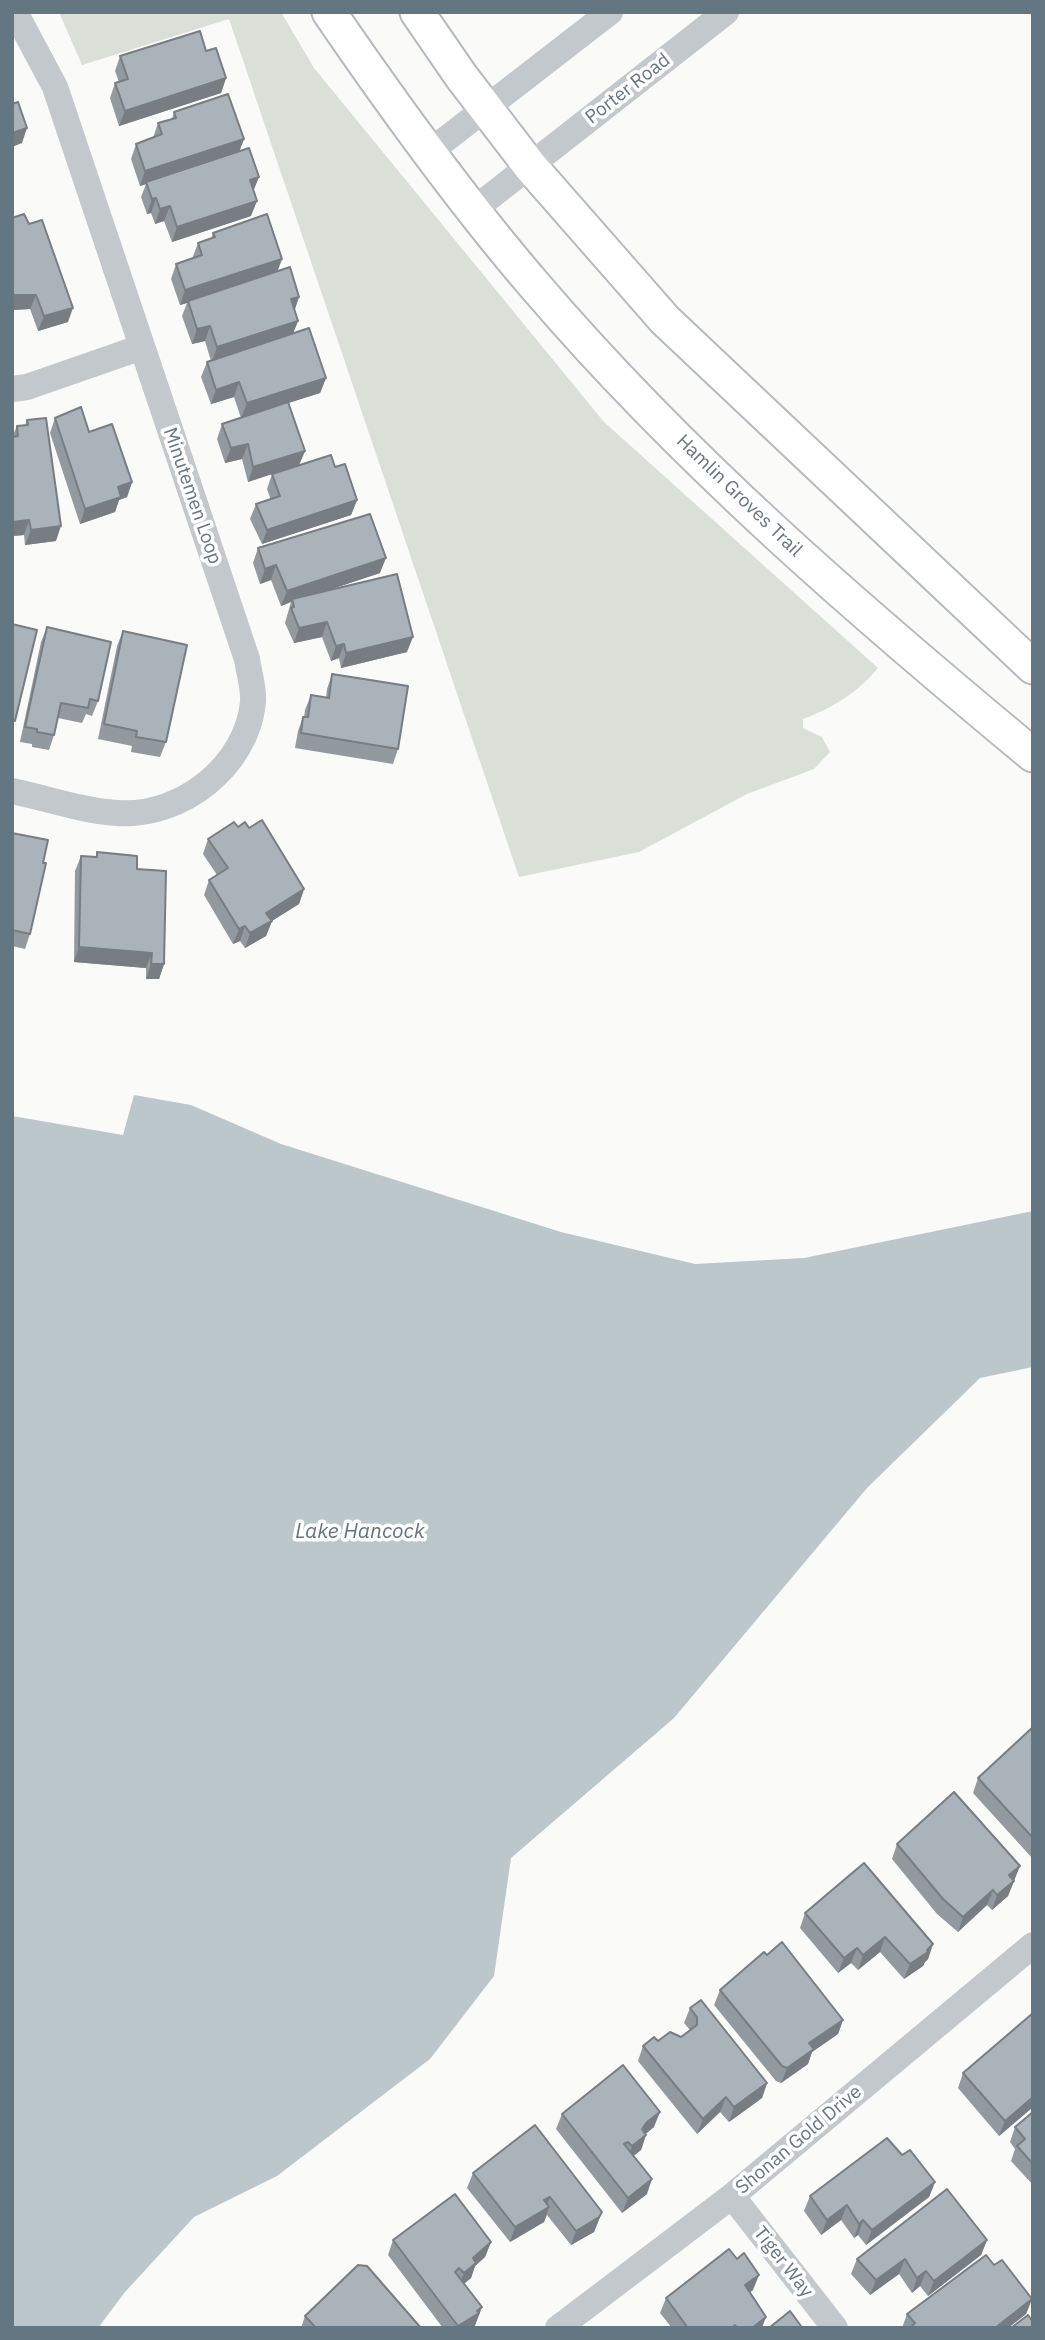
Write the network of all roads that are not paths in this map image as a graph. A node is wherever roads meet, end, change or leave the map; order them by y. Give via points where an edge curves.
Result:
1 (15, 12) edge
2 (328, 12) edge
3 (417, 12) edge
4 (610, 12) edge
5 (726, 12) edge
6 (486, 108) junction
7 (428, 153) junction
8 (530, 166) junction
9 (472, 211) junction
10 (142, 347) junction
11 (12, 389) edge
12 (1033, 667) edge
13 (1033, 755) edge
14 (12, 791) edge
15 (1033, 1945) edge
16 (732, 2196) junction
17 (558, 2328) edge
18 (835, 2328) edge

1 - 10 street, Minutemen Loop via 55,87
2 - 7 main road
3 - 6 main road
4 - 6 street
5 - 8 street, Porter Road
6 - 7 street
6 - 8 main road
7 - 9 main road
8 - 9 street, Porter Road
8 - 12 main road via 666,320
9 - 13 main road, Hamlin Groves Trail via 621,380 749,510
10 - 11 street
10 - 14 street, Minutemen Loop via 247,659 253,701 245,735 230,761 209,782 177,802 146,812 117,813
15 - 16 street, Shonan Gold Drive
16 - 17 street, Shonan Gold Drive
16 - 18 street, Tiger Way

